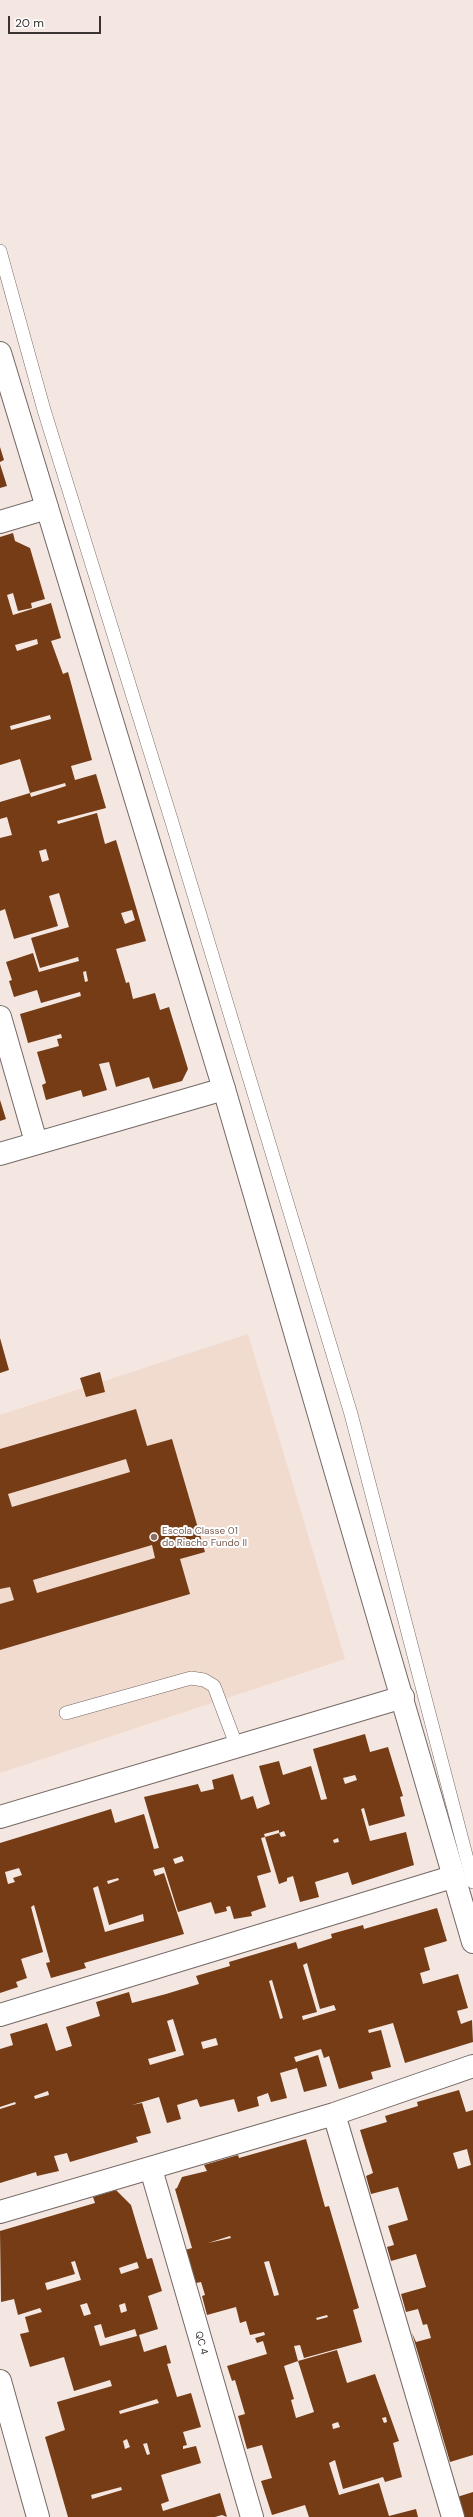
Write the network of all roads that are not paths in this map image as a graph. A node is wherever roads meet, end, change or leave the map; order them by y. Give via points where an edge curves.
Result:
1 (0, 251) edge
2 (0, 354) edge
3 (47, 508) junction
4 (0, 522) edge
5 (0, 1017) edge
6 (224, 1089) junction
7 (36, 1142) junction
8 (0, 1154) edge
9 (403, 1697) junction
10 (66, 1713) dead end
11 (237, 1747) junction
12 (0, 1817) edge
13 (452, 1877) junction
14 (473, 1882) edge
15 (473, 1942) edge
16 (0, 2015) edge
17 (473, 2066) edge
18 (334, 2114) junction
19 (151, 2169) junction
20 (0, 2212) edge
21 (0, 2381) edge
22 (38, 2517) edge
23 (252, 2517) edge
24 (453, 2517) edge

1 - 14 lane via 44,410 169,811 351,1414
2 - 3 street
3 - 4 street
3 - 6 street
5 - 7 street
6 - 7 street
6 - 9 street
7 - 8 street
9 - 11 street
9 - 13 street
10 - 11 lane via 191,1678 204,1680 214,1686
11 - 12 street
13 - 15 street
13 - 16 street
17 - 18 street
18 - 19 street
18 - 24 street
19 - 20 street
19 - 23 street, QC 4
21 - 22 street

